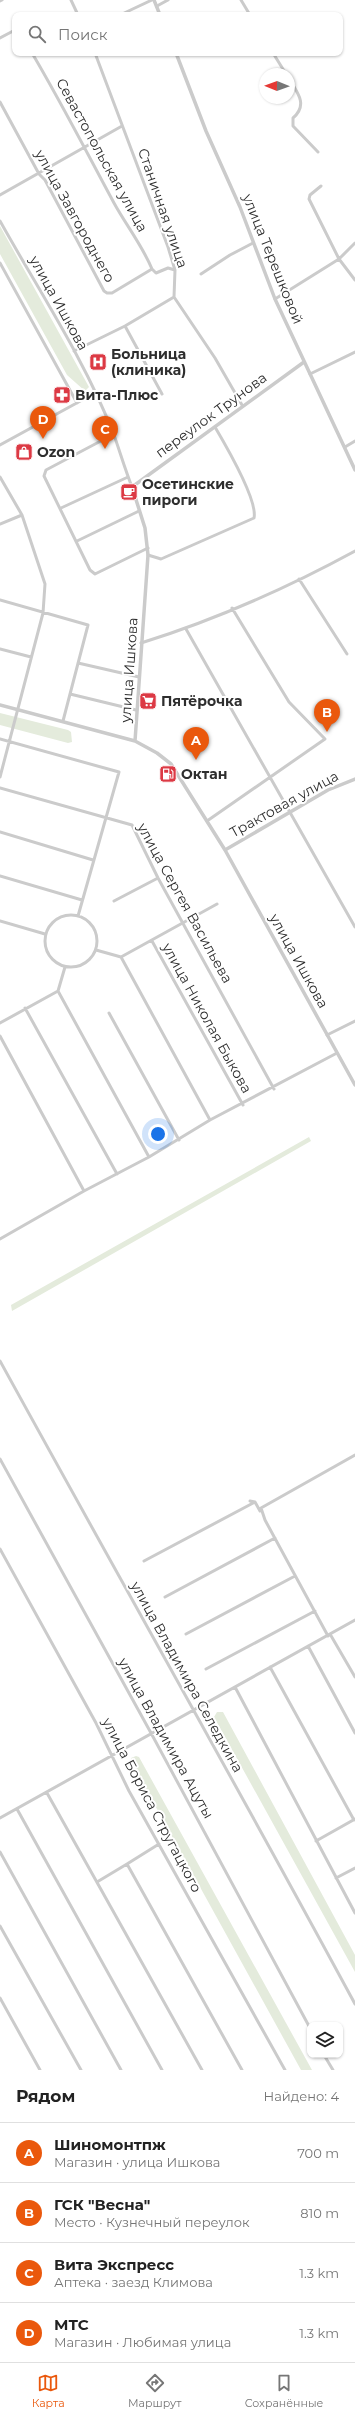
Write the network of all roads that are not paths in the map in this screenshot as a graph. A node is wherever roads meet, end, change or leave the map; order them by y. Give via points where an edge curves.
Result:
1 (71, 0) edge
2 (153, 0) edge
3 (168, 0) edge
4 (241, 0) edge
5 (157, 6) junction
6 (77, 12) edge
7 (127, 12) edge
8 (159, 12) edge
9 (248, 12) edge
10 (12, 32) edge
11 (0, 38) edge
12 (34, 56) edge
13 (96, 56) edge
14 (177, 56) edge
15 (275, 56) edge
16 (282, 68) edge
17 (295, 90) edge
18 (0, 102) edge
19 (122, 126) junction
20 (85, 148) junction
21 (318, 152) dead end
22 (39, 174) junction
23 (321, 186) dead end
24 (0, 195) edge
25 (0, 221) edge
26 (253, 243) junction
27 (355, 243) edge
28 (338, 259) junction
29 (0, 263) edge
30 (152, 269) junction
31 (175, 270) junction
32 (201, 274) dead end
33 (355, 280) edge
34 (174, 297) junction
35 (275, 299) junction
36 (124, 326) junction
37 (74, 351) junction
38 (355, 352) edge
39 (304, 362) junction
40 (310, 374) junction
41 (95, 393) junction
42 (162, 394) dead end
43 (77, 403) junction
44 (242, 405) junction
45 (214, 427) junction
46 (114, 434) junction
47 (355, 441) edge
48 (0, 445) edge
49 (345, 447) junction
50 (355, 470) edge
51 (0, 477) edge
52 (128, 477) junction
53 (132, 487) junction
54 (61, 508) junction
55 (139, 511) junction
56 (22, 515) junction
57 (0, 524) edge
58 (77, 541) junction
59 (148, 548) junction
60 (355, 551) edge
61 (148, 555) junction
62 (299, 580) junction
63 (0, 600) edge
64 (232, 608) junction
65 (43, 613) junction
66 (186, 628) junction
67 (141, 643) junction
68 (0, 649) edge
69 (347, 654) dead end
70 (31, 657) junction
71 (78, 663) junction
72 (139, 677) junction
73 (70, 694) junction
74 (0, 705) edge
75 (16, 709) junction
76 (136, 710) junction
77 (63, 721) junction
78 (0, 739) edge
79 (9, 741) junction
80 (135, 741) junction
81 (0, 776) edge
82 (269, 777) junction
83 (355, 779) edge
84 (0, 788) edge
85 (290, 812) junction
86 (107, 817) junction
87 (207, 821) junction
88 (0, 832) edge
89 (224, 850) junction
90 (94, 860) junction
91 (0, 876) edge
92 (158, 878) junction
93 (82, 900) junction
94 (114, 901) dead end
95 (217, 904) dead end
96 (78, 916) junction
97 (0, 921) edge
98 (184, 923) junction
99 (355, 926) edge
100 (45, 934) junction
101 (152, 941) junction
102 (96, 950) junction
103 (120, 957) junction
104 (65, 968) junction
105 (58, 990) junction
106 (25, 1008) junction
107 (109, 1013) dead end
108 (355, 1021) edge
109 (0, 1023) edge
110 (327, 1035) junction
111 (0, 1036) edge
112 (337, 1053) junction
113 (355, 1085) edge
114 (274, 1089) junction
115 (242, 1105) junction
116 (210, 1120) junction
117 (179, 1140) junction
118 (149, 1157) junction
119 (117, 1174) junction
120 (84, 1190) junction
121 (0, 1239) edge
122 (0, 1361) edge
123 (355, 1455) edge
124 (0, 1460) edge
125 (250, 1501) dead end
126 (255, 1502) junction
127 (260, 1511) junction
128 (275, 1538) junction
129 (0, 1549) edge
130 (144, 1561) dead end
131 (295, 1576) junction
132 (165, 1597) dead end
133 (315, 1611) junction
134 (355, 1620) edge
135 (186, 1634) dead end
136 (329, 1635) junction
137 (308, 1646) junction
138 (270, 1667) junction
139 (206, 1669) dead end
140 (355, 1677) edge
141 (235, 1687) junction
142 (192, 1711) junction
143 (151, 1733) junction
144 (355, 1733) edge
145 (111, 1755) junction
146 (47, 1793) junction
147 (16, 1809) junction
148 (0, 1818) edge
149 (354, 1820) edge
150 (316, 1840) junction
151 (159, 1844) junction
152 (0, 1852) edge
153 (126, 1864) junction
154 (355, 1868) edge
155 (336, 1878) junction
156 (97, 1882) junction
157 (355, 1913) edge
158 (0, 1926) edge
159 (0, 1998) edge
160 (355, 2004) edge
161 (307, 2022) edge
162 (326, 2058) edge
163 (40, 2070) edge
164 (81, 2070) edge
165 (121, 2070) edge
166 (162, 2070) edge
167 (202, 2070) edge
168 (242, 2070) edge
169 (285, 2070) edge
170 (332, 2070) edge

1 - 6 street
2 - 5 street
2 - 7 street
3 - 5 street
4 - 9 street
5 - 8 street
10 - 11 street
12 - 20 street, Севастопольская улица
13 - 19 street, Станичная улица
14 - 26 street, улица Терешковой via 206,131 235,193
15 - 16 street
17 - 21 street via 302,103 293,118 293,126
18 - 22 street, улица Завгороднего
19 - 20 street
19 - 31 street, Станичная улица
20 - 22 street
20 - 30 street, Севастопольская улица via 123,219 144,250
22 - 24 street
22 - 30 street, улица Завгороднего via 45,180 104,291 112,293
23 - 28 street via 309,199
25 - 37 street, улица Ишкова
26 - 32 street
26 - 35 street, улица Терешковой
27 - 28 street
28 - 33 street
28 - 35 street
29 - 43 street
30 - 31 street, улица Завгороднего via 156,273 168,268
31 - 34 street, Станичная улица
34 - 36 street
34 - 44 street via 215,358
35 - 39 street, улица Терешковой
36 - 37 street
36 - 42 street
37 - 41 street, улица Ишкова
38 - 40 street
39 - 40 street, улица Терешковой
39 - 44 street, переулок Трунова
40 - 49 street, улица Терешковой
41 - 43 street
41 - 46 street, улица Ишкова
43 - 48 street
44 - 45 street, переулок Трунова
45 - 53 street, переулок Трунова
45 - 61 street via 249,493 254,518 161,559
46 - 52 street, улица Ишкова
46 - 54 street via 46,470 44,476
47 - 49 street
49 - 50 street, улица Терешковой
51 - 56 street
52 - 53 street, улица Ишкова
52 - 54 street
53 - 55 street, улица Ишкова
54 - 58 street
55 - 58 street
55 - 59 street, улица Ишкова
56 - 57 street
56 - 65 street via 45,584
58 - 59 street via 90,570 95,574
59 - 61 street, улица Ишкова
60 - 62 street
61 - 67 street, улица Ишкова
62 - 64 street
62 - 69 street
63 - 65 street
64 - 66 street
64 - 82 street, Трактовая улица via 289,702 324,739
65 - 70 street
65 - 71 street via 88,625
66 - 67 street
66 - 82 street
67 - 72 street, улица Ишкова
68 - 70 street
70 - 75 street
71 - 72 street
71 - 73 street
72 - 76 street, улица Ишкова
73 - 76 street
73 - 77 street
74 - 75 street
75 - 77 street
75 - 79 street
76 - 80 street, улица Ишкова
77 - 80 street
78 - 79 street
79 - 81 street
79 - 86 street via 119,772
80 - 87 street, улица Ишкова via 171,764
82 - 85 street
82 - 87 street, Трактовая улица
83 - 85 street, Трактовая улица via 328,790
84 - 86 street, улица Сергея Васильева
85 - 89 street, Трактовая улица
85 - 99 street
86 - 90 street
86 - 92 street, улица Сергея Васильева via 132,824
87 - 89 street, улица Ишкова
88 - 90 street
89 - 110 street, улица Ишкова
90 - 93 street
91 - 93 street
92 - 94 street
92 - 98 street, улица Сергея Васильева
93 - 96 street
95 - 98 street
96 - 100 street via 60,917 53,921
96 - 102 street via 94,930
97 - 100 street
98 - 101 street
98 - 114 street, улица Сергея Васильева
100 - 104 street via 46,948 50,956
101 - 103 street
101 - 115 street, улица Николая Быкова
102 - 103 street
102 - 104 street via 77,967
103 - 116 street
104 - 105 street
105 - 106 street
105 - 118 street
106 - 109 street
106 - 119 street
107 - 117 street
108 - 110 street
110 - 112 street, улица Ишкова
111 - 120 street
112 - 113 street, улица Ишкова
112 - 114 street
114 - 115 street
115 - 116 street
116 - 117 street
117 - 118 street
118 - 119 street
119 - 120 street
120 - 121 street
122 - 142 street, улица Владимира Селедкина
123 - 127 street via 263,1505
124 - 143 street, улица Владимира Ацуты
125 - 126 street
126 - 127 street
126 - 130 street
127 - 128 street
128 - 131 street
128 - 132 street
129 - 145 street, улица Бориса Стругацкого
131 - 133 street
131 - 135 street
133 - 136 street
133 - 139 street
134 - 136 street
136 - 137 street
136 - 140 street
137 - 138 street
137 - 144 street
138 - 141 street
138 - 149 street
141 - 142 street
141 - 150 street
142 - 143 street
142 - 160 street, улица Владимира Селедкина via 258,1824
143 - 145 street
143 - 161 street, улица Владимира Ацуты
145 - 146 street
145 - 151 street, улица Бориса Стругацкого
146 - 147 street
146 - 156 street
147 - 148 street
147 - 166 street
149 - 150 street
150 - 155 street
151 - 153 street
151 - 169 street, улица Бориса Стругацкого
152 - 165 street
153 - 156 street
153 - 168 street
154 - 155 street
155 - 157 street
156 - 167 street
158 - 164 street
159 - 163 street
162 - 170 street

